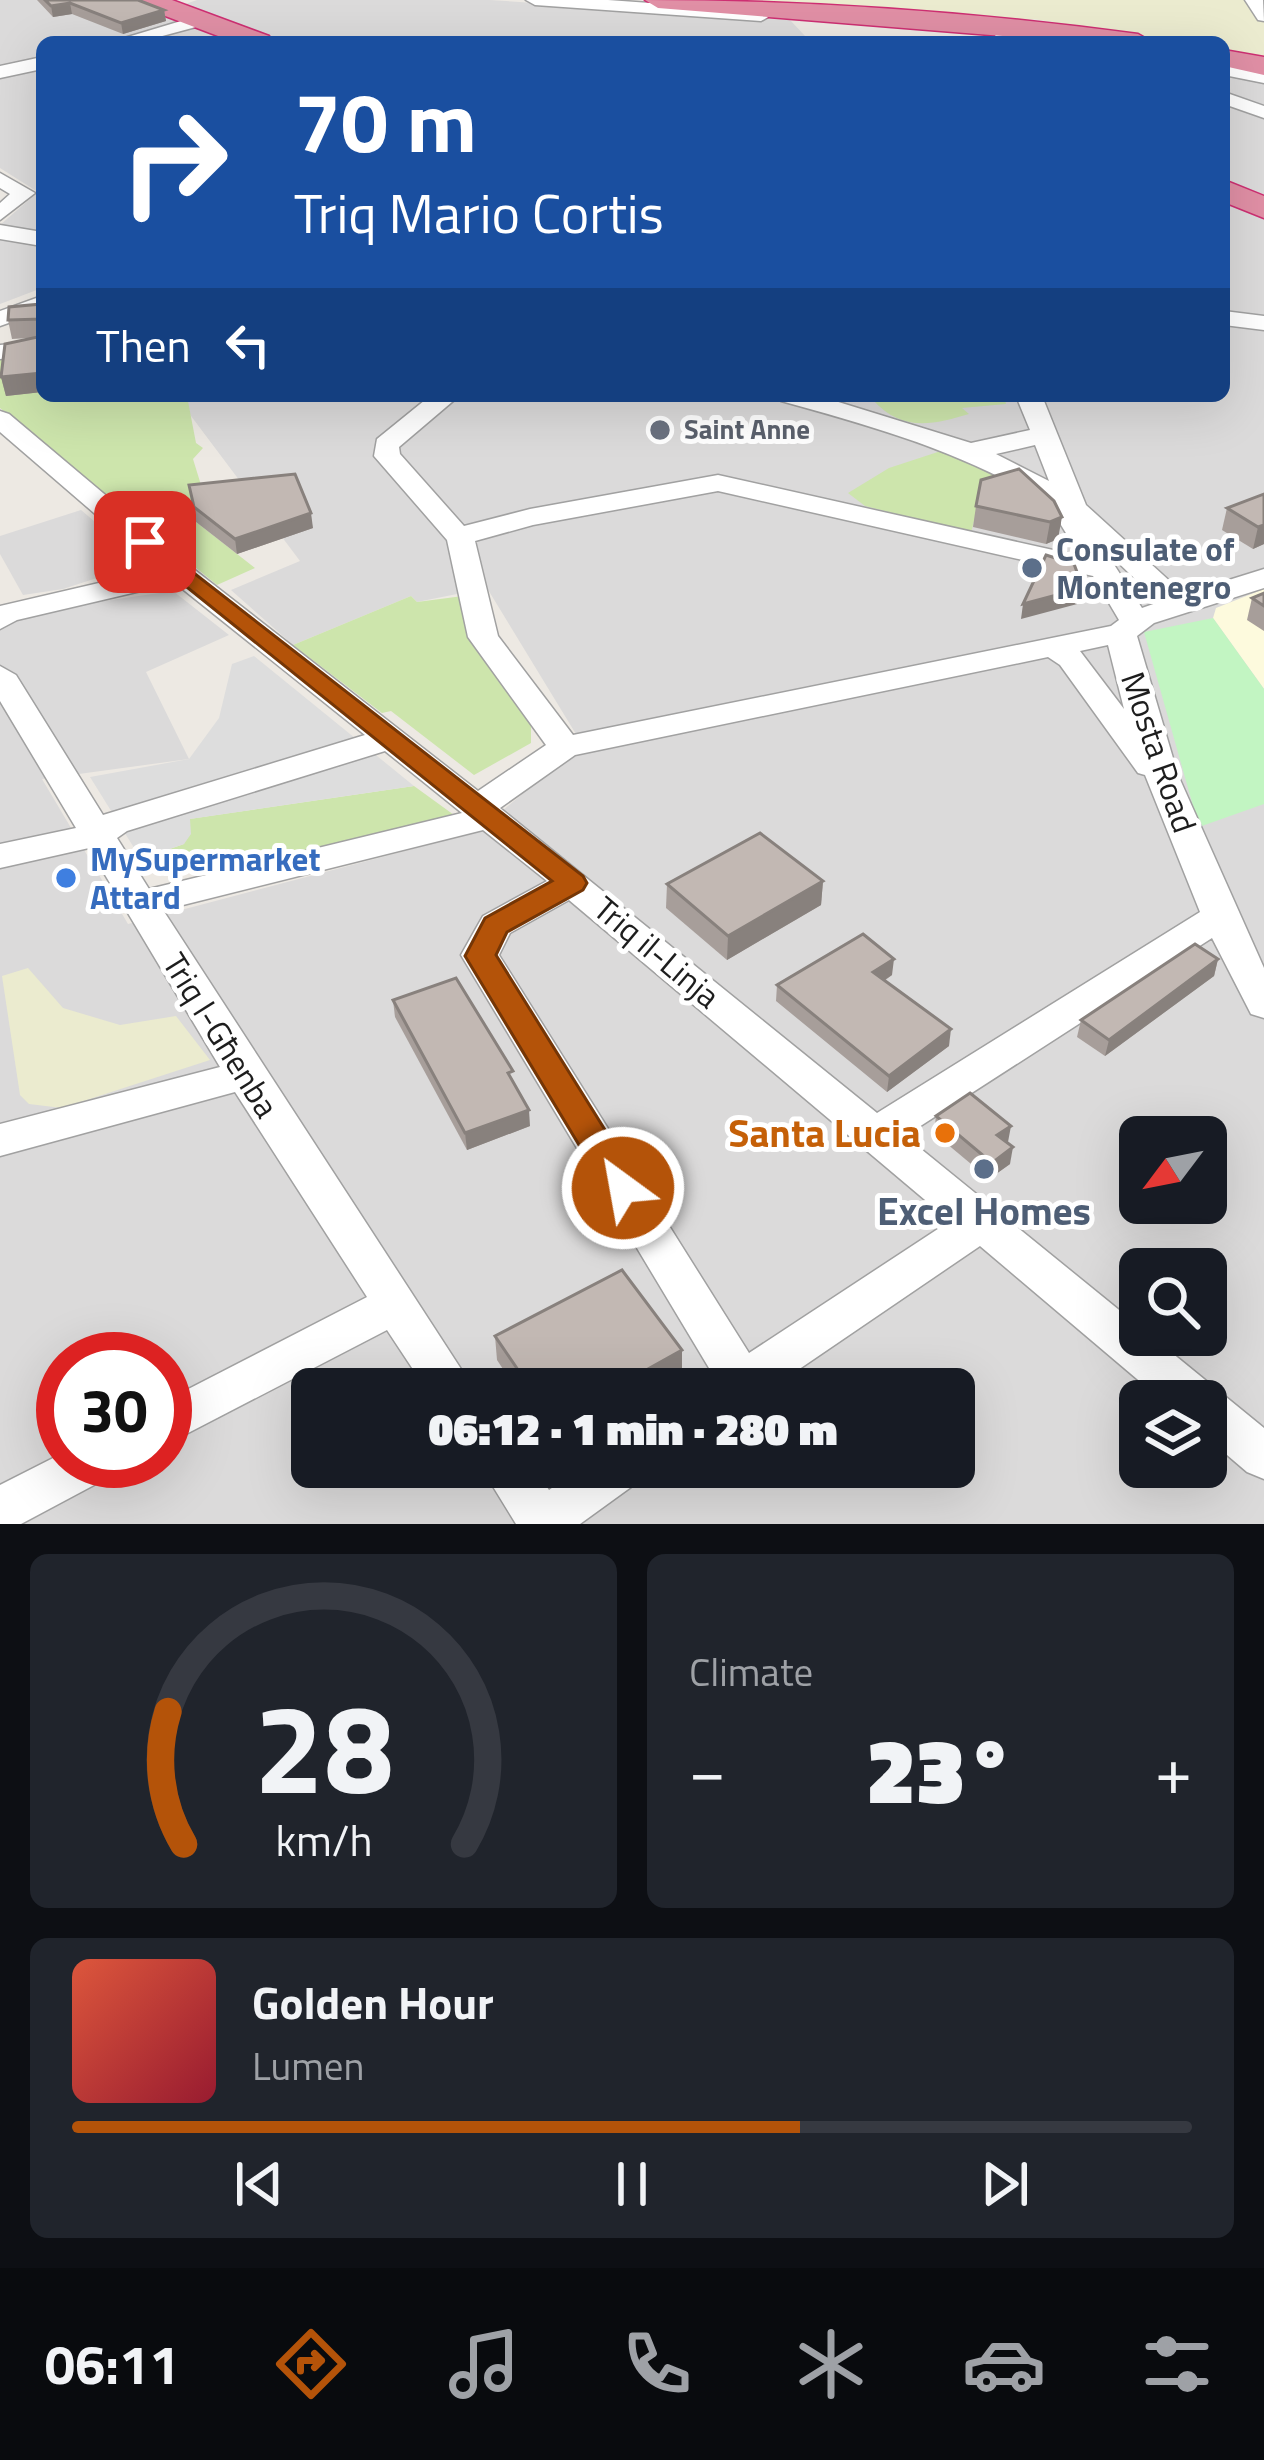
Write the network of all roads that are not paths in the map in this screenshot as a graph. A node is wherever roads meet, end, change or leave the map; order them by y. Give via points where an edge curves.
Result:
1 (148, 0) edge
2 (535, 0) edge
3 (658, 0) edge
4 (1254, 0) edge
5 (720, 2) edge
6 (191, 11) edge
7 (762, 16) junction
8 (1264, 16) edge
9 (134, 36) edge
10 (246, 36) edge
11 (753, 36) edge
12 (997, 36) edge
13 (1093, 36) edge
14 (1230, 60) edge
15 (36, 64) edge
16 (1230, 69) edge
17 (0, 72) edge
18 (1261, 73) edge
19 (1230, 100) edge
20 (1264, 112) edge
21 (0, 179) edge
22 (1230, 193) edge
23 (1264, 208) edge
24 (0, 214) edge
25 (0, 232) edge
26 (36, 237) edge
27 (36, 305) edge
28 (0, 319) edge
29 (1230, 319) edge
30 (1264, 323) edge
31 (36, 349) edge
32 (0, 352) edge
33 (439, 402) edge
34 (813, 402) edge
35 (1037, 402) edge
36 (0, 419) edge
37 (1045, 435) junction
38 (970, 451) junction
39 (1074, 509) junction
40 (460, 536) junction
41 (1103, 570) junction
42 (181, 573) junction
43 (1264, 578) edge
44 (1178, 604) junction
45 (4, 616) edge
46 (1128, 627) junction
47 (1052, 646) junction
48 (0, 675) edge
49 (392, 738) junction
50 (565, 747) junction
51 (1174, 802) junction
52 (484, 812) junction
53 (98, 835) junction
54 (0, 856) edge
55 (572, 883) junction
56 (142, 903) junction
57 (1220, 916) junction
58 (1264, 1004) edge
59 (244, 1076) junction
60 (876, 1134) junction
61 (0, 1140) edge
62 (981, 1223) junction
63 (393, 1305) junction
64 (436, 1368) edge
65 (726, 1368) edge
66 (764, 1368) edge
67 (1172, 1380) edge
68 (192, 1410) edge
69 (1227, 1426) edge
70 (1264, 1456) edge
71 (42, 1488) edge
72 (520, 1488) edge
73 (592, 1488) edge
74 (0, 1510) edge
75 (544, 1523) edge

1 - 6 highway
2 - 7 street
3 - 5 highway
4 - 8 street
5 - 13 highway
6 - 9 street
6 - 10 highway
7 - 11 street via 746,20
7 - 12 street
14 - 18 highway
15 - 17 street
16 - 18 street
19 - 20 street
21 - 24 street via 24,193
22 - 23 highway
25 - 26 street
27 - 28 street
29 - 30 street
31 - 32 street
33 - 40 street via 386,445 386,456 440,524
34 - 38 street
35 - 37 street, Mosta Road
36 - 42 street, Triq il-Linja
37 - 38 street
37 - 39 street, Mosta Road
38 - 39 street
39 - 41 street, Mosta Road
39 - 44 street, Mosta Road
40 - 41 street via 718,484
40 - 50 street via 483,638
41 - 46 street, Mosta Road
42 - 45 street
42 - 49 street, Triq il-Linja
43 - 44 street
44 - 46 street
46 - 47 street
46 - 51 street, Mosta Road via 1129,670
47 - 50 street
47 - 51 street via 1071,658
48 - 53 street, Triq l-Għenba
49 - 52 street, Triq il-Linja
49 - 53 street
50 - 52 street
51 - 57 street, Mosta Road
52 - 55 street, Triq il-Linja
52 - 56 street
53 - 54 street
53 - 56 street, Triq l-Għenba
55 - 60 street, Triq il-Linja
55 - 65 street via 496,925 480,956
56 - 59 street, Triq l-Għenba
57 - 58 street, Mosta Road
57 - 60 street
59 - 61 street
59 - 63 street, Triq l-Għenba
60 - 62 street, Triq il-Linja
62 - 66 street
62 - 67 street, Triq il-Linja
63 - 64 street, Triq l-Għenba
63 - 68 street
69 - 70 street
71 - 74 street
72 - 75 street
73 - 75 street

